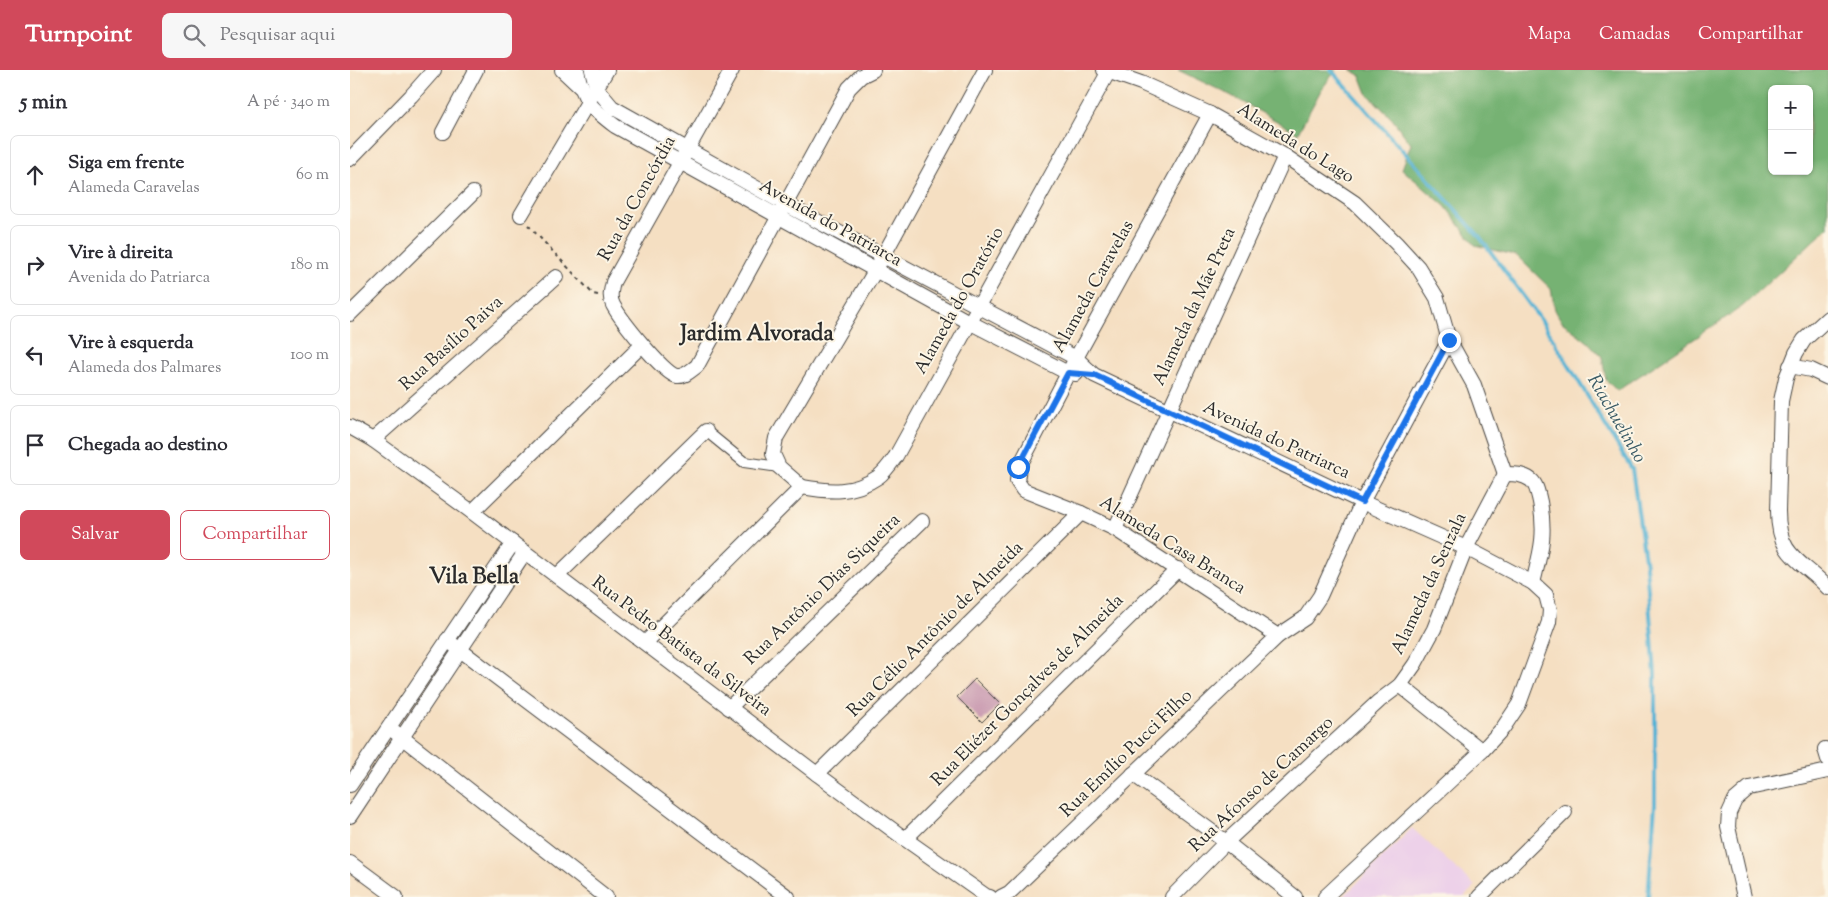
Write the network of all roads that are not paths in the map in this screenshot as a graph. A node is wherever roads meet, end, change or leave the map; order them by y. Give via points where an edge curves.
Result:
1 (434, 70) edge
2 (476, 70) edge
3 (562, 70) edge
4 (577, 70) edge
5 (607, 70) edge
6 (732, 70) edge
7 (873, 70) edge
8 (985, 70) edge
9 (1106, 71) edge
10 (594, 80) edge
11 (580, 87) junction
12 (587, 103) junction
13 (1210, 114) junction
14 (443, 132) dead end
15 (683, 155) junction
16 (1285, 156) junction
17 (350, 159) edge
18 (473, 193) dead end
19 (785, 204) junction
20 (521, 215) road end
21 (778, 216) junction
22 (883, 255) junction
23 (875, 270) junction
24 (556, 277) dead end
25 (978, 307) junction
26 (350, 314) edge
27 (1828, 318) edge
28 (969, 322) junction
29 (1449, 340) junction
30 (642, 345) junction
31 (1076, 358) junction
32 (1790, 366) junction
33 (1068, 373) junction
34 (1094, 375) junction
35 (1828, 378) edge
36 (1168, 410) junction
37 (350, 427) edge
38 (706, 431) joint
39 (373, 440) junction
40 (779, 467) junction
41 (1505, 474) junction
42 (1017, 481) joint
43 (802, 487) junction
44 (1362, 502) junction
45 (472, 512) junction
46 (1081, 513) junction
47 (922, 521) dead end
48 (1115, 529) junction
49 (512, 543) junction
50 (1466, 548) junction
51 (525, 552) junction
52 (1178, 569) junction
53 (557, 576) junction
54 (1533, 583) junction
55 (1828, 588) edge
56 (1278, 636) junction
57 (447, 640) junction
58 (646, 642) junction
59 (460, 650) junction
60 (1400, 685) junction
61 (1379, 701) joint
62 (729, 708) junction
63 (389, 727) junction
64 (402, 738) junction
65 (1482, 751) junction
66 (1828, 771) edge
67 (817, 774) junction
68 (1133, 774) junction
69 (350, 785) edge
70 (1565, 812) dead end
71 (350, 816) edge
72 (905, 840) junction
73 (1226, 842) junction
74 (350, 863) edge
75 (396, 897) edge
76 (606, 897) edge
77 (788, 897) edge
78 (990, 897) edge
79 (1001, 897) edge
80 (1172, 897) edge
81 (1295, 897) edge
82 (1325, 897) edge
83 (1479, 897) edge
84 (1744, 897) edge

1 - 17 street
2 - 14 street
3 - 11 street
4 - 11 street, Avenida do Patriarca
5 - 10 street
6 - 15 street, Rua da Concórdia
7 - 19 street via 849,88
8 - 22 street
9 - 13 street, Alameda do Lago via 1141,82
9 - 25 street, Alameda do Oratório
10 - 11 street
10 - 12 street
10 - 15 street, Avenida do Patriarca via 612,107
11 - 12 street, Avenida do Patriarca
12 - 15 street, Avenida do Patriarca via 615,126
12 - 20 street
13 - 16 street, Alameda do Lago
13 - 31 street, Alameda Caravelas
15 - 19 street, Avenida do Patriarca
15 - 21 street, Avenida do Patriarca
15 - 30 street, Rua da Concórdia via 613,282 610,295 613,305
16 - 29 street, Alameda do Lago via 1354,203 1418,267 1437,298
16 - 36 street, Alameda da Mãe Preta
18 - 26 street
19 - 21 street
19 - 22 street, Avenida do Patriarca
21 - 23 street, Avenida do Patriarca
21 - 30 street via 697,366 685,375 671,374
22 - 23 street
22 - 25 street, Avenida do Patriarca
23 - 28 street, Avenida do Patriarca
23 - 40 street via 776,438 773,454
24 - 39 street, Rua Basílio Paiva
25 - 28 street, Alameda do Oratório
25 - 31 street, Avenida do Patriarca
27 - 32 street via 1804,340
28 - 33 street, Avenida do Patriarca
28 - 43 street, Alameda do Oratório via 896,456 879,476 853,490 826,492
29 - 41 street, Alameda do Lago via 1474,385
29 - 44 street, Rua Emílio Pucci Filho
30 - 45 street
31 - 33 street, Alameda Caravelas
31 - 34 street, Avenida do Patriarca
32 - 35 street via 1811,370
32 - 55 street via 1781,401 1780,530 1786,547 1798,564
33 - 34 street, Avenida do Patriarca
33 - 42 street, Alameda Caravelas via 1018,467
34 - 36 street, Avenida do Patriarca
36 - 44 street, Avenida do Patriarca
36 - 48 street, Alameda da Mãe Preta
37 - 39 street, Rua Pedro Batista da Silveira
38 - 40 street via 744,462
38 - 53 street
39 - 45 street, Rua Pedro Batista da Silveira
40 - 43 street
41 - 50 street, Alameda da Senzala
41 - 54 street via 1522,475 1533,482 1538,491 1544,524
42 - 46 street, Alameda Casa Branca via 1023,490
43 - 58 street
44 - 50 street, Avenida do Patriarca
44 - 56 street, Rua Emílio Pucci Filho via 1320,596 1305,618
45 - 49 street, Rua Pedro Batista da Silveira
46 - 48 street, Alameda Casa Branca
46 - 67 street, Rua Célio Antônio de Almeida
47 - 62 street, Rua Antônio Dias Siqueira
48 - 52 street, Alameda Casa Branca
49 - 51 street, Rua Pedro Batista da Silveira
49 - 57 street
50 - 54 street, Avenida do Patriarca
50 - 60 street, Alameda da Senzala via 1434,629
51 - 53 street, Rua Pedro Batista da Silveira
51 - 59 street
52 - 56 street, Alameda Casa Branca
52 - 72 street, Rua Eliézer Gonçalves de Almeida
53 - 58 street, Rua Pedro Batista da Silveira
54 - 65 street, Avenida do Patriarca via 1546,595 1549,622 1518,704 1503,728
56 - 68 street, Rua Emílio Pucci Filho
57 - 59 street
57 - 63 street
58 - 62 street, Rua Pedro Batista da Silveira
59 - 64 street
59 - 77 street
60 - 61 street, Alameda da Senzala
60 - 65 street
61 - 73 street, Rua Afonso de Camargo
62 - 67 street, Rua Pedro Batista da Silveira
63 - 64 street
63 - 69 street
64 - 71 street
64 - 76 street
65 - 82 street
66 - 84 street via 1749,788 1735,800 1729,813 1728,827
67 - 72 street, Rua Pedro Batista da Silveira
68 - 73 street
68 - 79 street, Rua Emílio Pucci Filho via 1009,893
70 - 83 street
72 - 78 street, Rua Pedro Batista da Silveira
73 - 80 street, Rua Afonso de Camargo
73 - 81 street
74 - 75 street

